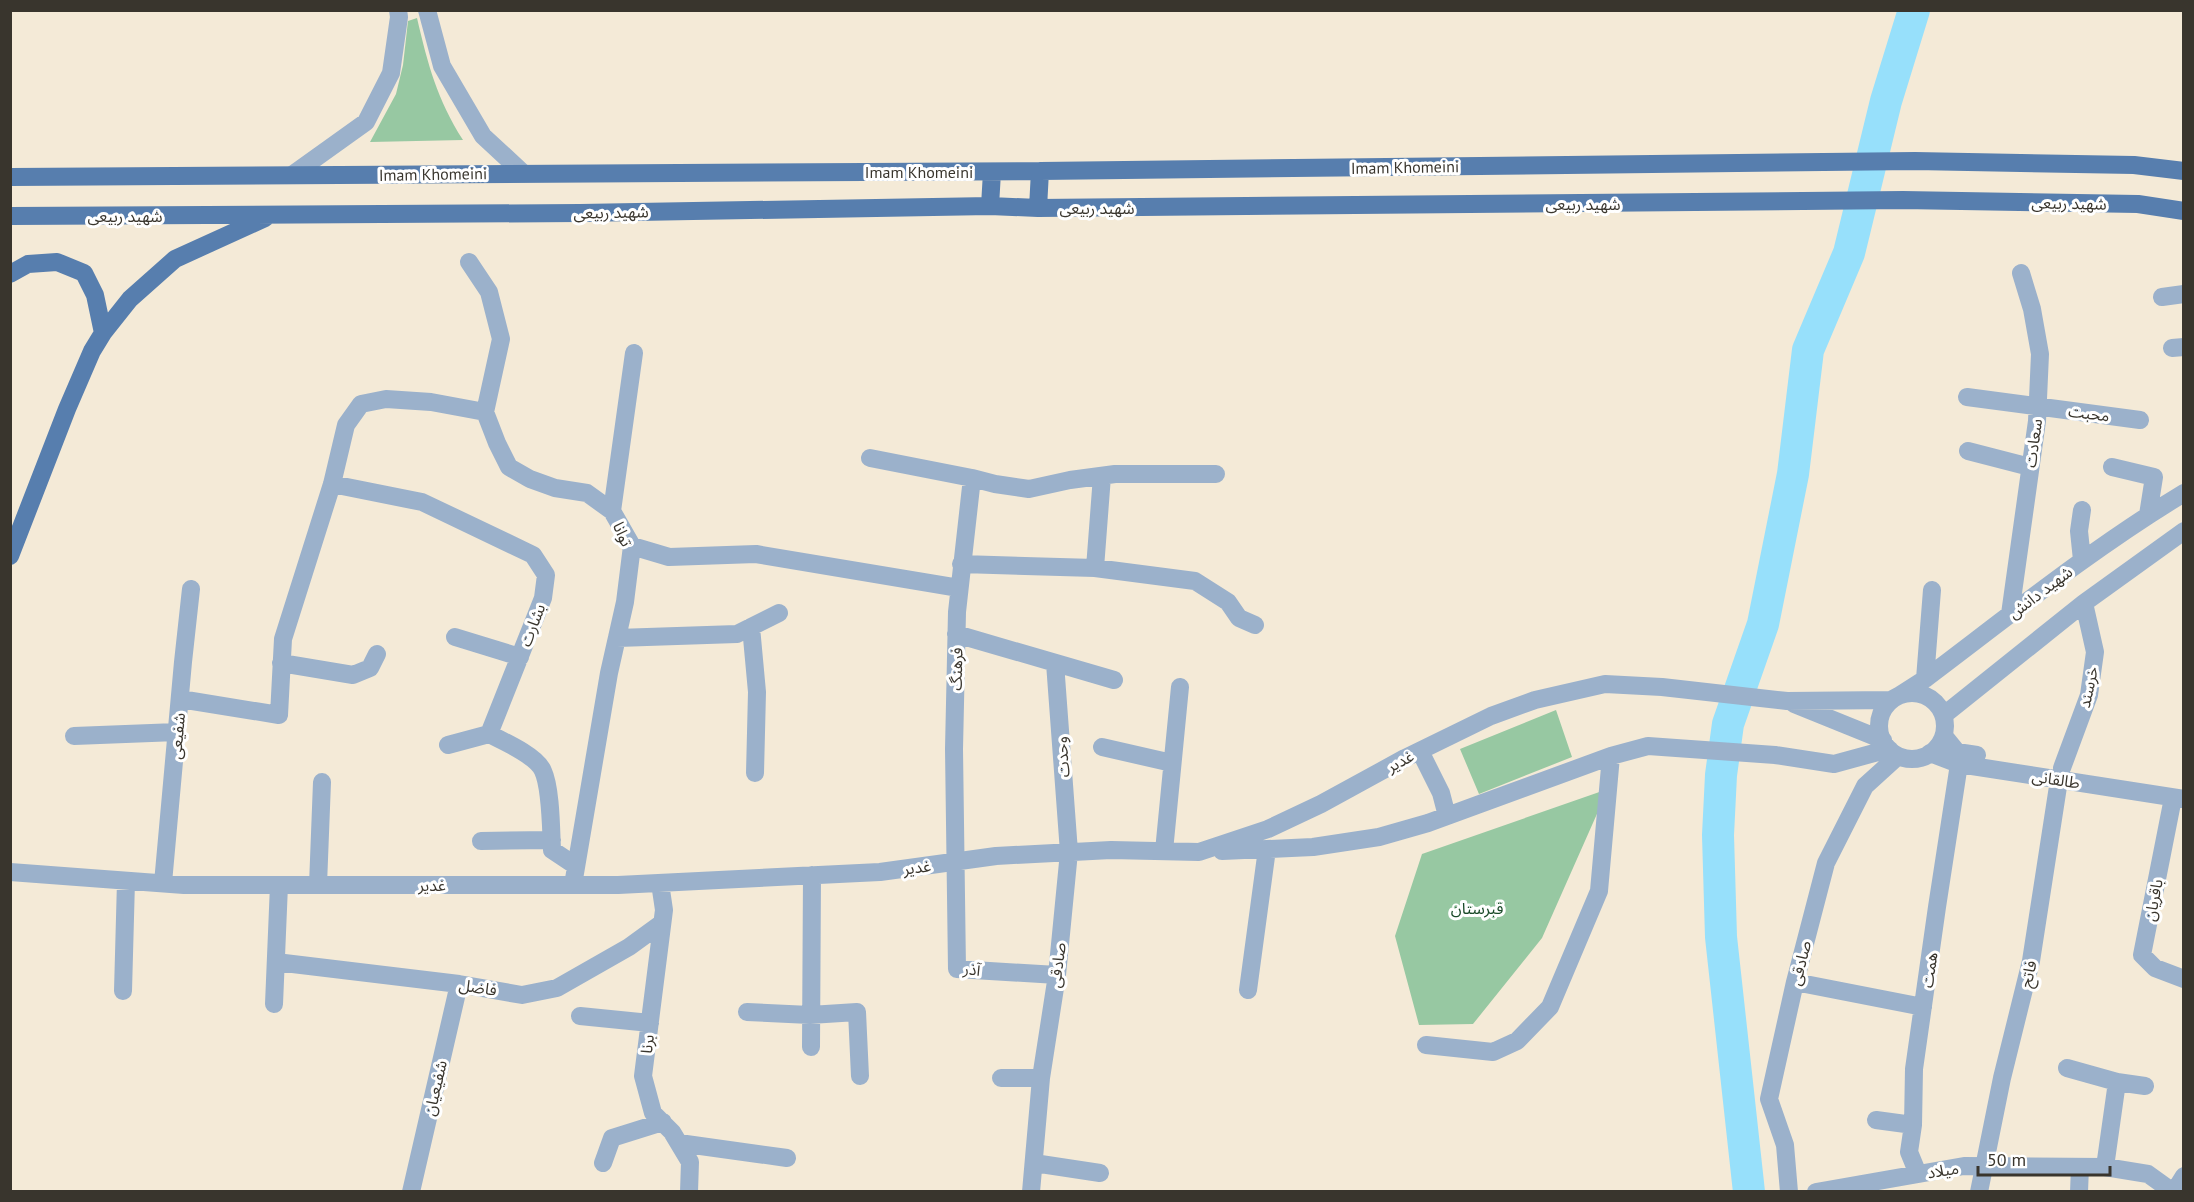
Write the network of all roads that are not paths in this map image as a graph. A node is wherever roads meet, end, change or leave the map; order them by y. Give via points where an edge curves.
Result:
1 (398, 10) edge
2 (427, 10) edge
3 (1040, 171) junction
4 (2184, 171) edge
5 (992, 172) junction
6 (523, 173) junction
7 (292, 175) junction
8 (10, 177) edge
9 (990, 206) junction
10 (1038, 208) junction
11 (2184, 211) edge
12 (10, 216) edge
13 (270, 216) junction
14 (468, 262) dead end
15 (2021, 273) dead end
16 (10, 274) edge
17 (2184, 294) edge
18 (2162, 297) dead end
19 (103, 333) junction
20 (634, 353) dead end
21 (1967, 397) dead end
22 (2038, 407) junction
23 (485, 412) junction
24 (2140, 420) dead end
25 (1968, 451) dead end
26 (870, 458) dead end
27 (2030, 467) junction
28 (2112, 467) dead end
29 (1216, 474) dead end
30 (1102, 476) junction
31 (972, 478) junction
32 (332, 484) junction
33 (2184, 493) edge
34 (2082, 510) dead end
35 (612, 511) junction
36 (2148, 514) junction
37 (2184, 531) edge
38 (632, 546) junction
39 (10, 556) edge
40 (2082, 560) junction
41 (961, 564) junction
42 (1095, 568) junction
43 (959, 588) junction
44 (191, 590) dead end
45 (1932, 590) dead end
46 (2084, 603) junction
47 (779, 613) dead end
48 (2010, 615) junction
49 (1255, 625) dead end
50 (750, 627) junction
51 (956, 634) junction
52 (454, 637) dead end
53 (617, 638) junction
54 (377, 654) dead end
55 (520, 657) junction
56 (281, 663) junction
57 (1055, 663) junction
58 (1925, 679) junction
59 (1114, 680) dead end
60 (1180, 687) dead end
61 (1896, 697) junction
62 (180, 699) junction
63 (1787, 701) junction
64 (1944, 715) junction
65 (177, 732) junction
66 (489, 734) junction
67 (74, 736) dead end
68 (1944, 736) junction
69 (448, 745) dead end
70 (1102, 747) dead end
71 (1890, 748) junction
72 (1420, 751) junction
73 (1930, 753) junction
74 (1611, 756) junction
75 (1173, 762) junction
76 (1959, 764) junction
77 (755, 773) dead end
78 (2060, 774) junction
79 (322, 782) dead end
80 (2180, 795) edge
81 (1447, 816) junction
82 (552, 840) junction
83 (481, 841) dead end
84 (1267, 849) junction
85 (1164, 851) junction
86 (1069, 852) junction
87 (1199, 852) junction
88 (956, 862) junction
89 (576, 866) junction
90 (10, 872) edge
91 (812, 874) junction
92 (126, 881) junction
93 (163, 883) junction
94 (660, 883) junction
95 (279, 885) junction
96 (318, 885) junction
97 (573, 885) junction
98 (662, 923) junction
99 (276, 962) junction
100 (1057, 975) junction
101 (2184, 979) edge
102 (1795, 982) junction
103 (459, 984) junction
104 (1248, 990) dead end
105 (123, 991) dead end
106 (274, 1004) dead end
107 (1923, 1007) junction
108 (747, 1012) dead end
109 (810, 1015) junction
110 (580, 1016) dead end
111 (650, 1023) junction
112 (1426, 1045) dead end
113 (811, 1047) dead end
114 (2067, 1068) dead end
115 (860, 1076) dead end
116 (1001, 1078) dead end
117 (1041, 1078) junction
118 (2117, 1082) junction
119 (2145, 1086) dead end
120 (1876, 1120) dead end
121 (663, 1122) junction
122 (1913, 1125) junction
123 (679, 1143) junction
124 (787, 1158) dead end
125 (603, 1163) dead end
126 (1034, 1163) junction
127 (1984, 1166) junction
128 (2080, 1167) junction
129 (2105, 1167) junction
130 (1100, 1173) dead end
131 (1918, 1174) junction
132 (2184, 1176) edge
133 (411, 1191) edge
134 (689, 1191) edge
135 (1031, 1191) edge
136 (1790, 1191) edge
137 (1816, 1191) edge
138 (1979, 1191) edge
139 (2079, 1191) edge
140 (2173, 1191) edge

1 - 7 street via 391,73 366,122
2 - 6 street via 442,66 483,136
3 - 4 main road, Imam Khomeini via 1915,161 2134,165
3 - 5 main road, Imam Khomeini
3 - 10 main road
5 - 6 main road, Imam Khomeini
5 - 9 main road
6 - 7 main road, Imam Khomeini
7 - 8 main road, Imam Khomeini
9 - 10 main road, شهید ربیعی
9 - 13 main road, شهید ربیعی
10 - 11 main road, شهید ربیعی via 1903,200 2138,204
12 - 13 main road, شهید ربیعی
13 - 19 main road via 175,258 130,300
14 - 23 street via 489,292 501,339
15 - 22 street, سعادت via 2040,354
16 - 19 main road via 28,264 57,262 84,273 95,295
17 - 18 street
19 - 39 main road via 67,409
20 - 35 street
21 - 22 street, محبت
22 - 24 street, محبت
22 - 27 street, سعادت
23 - 32 street via 386,399 361,404 346,425
23 - 35 street, توانا via 509,467 530,480 587,493
25 - 27 street
26 - 31 street
27 - 48 street, سعادت
28 - 36 street via 2154,477
29 - 30 street
30 - 31 street via 1029,489
30 - 42 street
31 - 41 street, فرهنگ
32 - 55 street, بشارت via 422,502 532,555 546,575 543,598
32 - 56 street via 283,639
33 - 36 street, شهید دانش
34 - 40 street
35 - 38 street, توانا
36 - 40 street, شهید دانش
37 - 46 street
38 - 43 street via 669,557 756,554
38 - 53 street, توانا
40 - 48 street, شهید دانش
41 - 42 street
41 - 43 street, فرهنگ
42 - 49 street via 1195,581 1228,602 1239,618
43 - 51 street, فرهنگ
44 - 62 street, شفیعی
45 - 58 street
46 - 64 street
46 - 78 street, خرسند via 2095,652 2089,695
47 - 50 street
48 - 58 street, شهید دانش
50 - 53 street via 737,634
50 - 77 street via 757,692
51 - 57 street
51 - 88 street, فرهنگ
52 - 55 street
53 - 89 street, توانا
54 - 56 street via 370,668 353,675
55 - 66 street, بشارت
56 - 62 street via 279,715
57 - 59 street
57 - 86 street, وحدت
58 - 61 street, شهید دانش
60 - 75 street
61 - 63 street
61 - 64 street via 1911,692 1921,694 1931,698
61 - 71 street via 1880,719 1879,730
62 - 65 street, شفیعی
63 - 71 street
63 - 72 street, غدیر via 1605,684 1535,699
64 - 68 street
65 - 67 street
65 - 93 street, شفیعی
66 - 69 street
66 - 82 street via 517,747 543,769
68 - 73 street
68 - 78 street, طالقانی via 1958,752
70 - 75 street
71 - 73 street via 1909,759
71 - 74 street via 1834,764 1775,755 1648,746
71 - 102 street, صادقی via 1864,786 1826,863
72 - 81 street via 1441,793
72 - 87 street, غدیر via 1268,830
73 - 76 street, طالقانی
74 - 81 street
74 - 112 street via 1599,891 1550,1007 1517,1041 1493,1052
75 - 85 street
76 - 78 street, طالقانی
76 - 107 street, همت
78 - 80 street, طالقانی
78 - 127 street, فاتح via 2031,961
79 - 96 street
80 - 101 street, باقریان via 2142,955 2155,968
81 - 84 street via 1379,837
82 - 83 street
82 - 89 street via 552,850
84 - 87 street
84 - 104 street
85 - 86 street, غدیر
85 - 87 street, غدیر
86 - 88 street, غدیر
86 - 100 street, صادقی
88 - 91 street, غدیر via 880,872
88 - 100 street, آذر via 957,969
89 - 97 street, توانا
90 - 92 street, غدیر
91 - 94 street, غدیر
91 - 109 street
92 - 93 street, غدیر
92 - 105 street
93 - 95 street, غدیر
94 - 97 street, غدیر
94 - 98 street, برنا
95 - 96 street, غدیر
95 - 99 street
96 - 97 street, غدیر
98 - 103 street, فاضل via 557,988 522,995
98 - 111 street, برنا
99 - 103 street, فاضل
99 - 106 street
100 - 117 street, صادقی
102 - 107 street
102 - 136 street, صادقی via 1769,1099 1785,1145
103 - 133 street, شفیعیان
107 - 122 street, همت via 1914,1069
108 - 109 street
109 - 113 street
109 - 115 street via 857,1011
110 - 111 street
111 - 121 street, برنا via 643,1076 653,1113
114 - 118 street
116 - 117 street
117 - 126 street, صادقی
118 - 119 street
118 - 129 street
120 - 122 street
121 - 123 street, برنا
121 - 125 street via 612,1138
122 - 131 street, همت via 1909,1152
123 - 124 street
123 - 134 street, برنا via 690,1161
126 - 130 street
126 - 135 street, صادقی
127 - 128 street, میلاد
127 - 131 street, میلاد
127 - 138 street, فاتح
128 - 129 street, میلاد
128 - 139 street
129 - 140 street, میلاد via 2148,1174
131 - 137 street, میلاد
132 - 140 street

